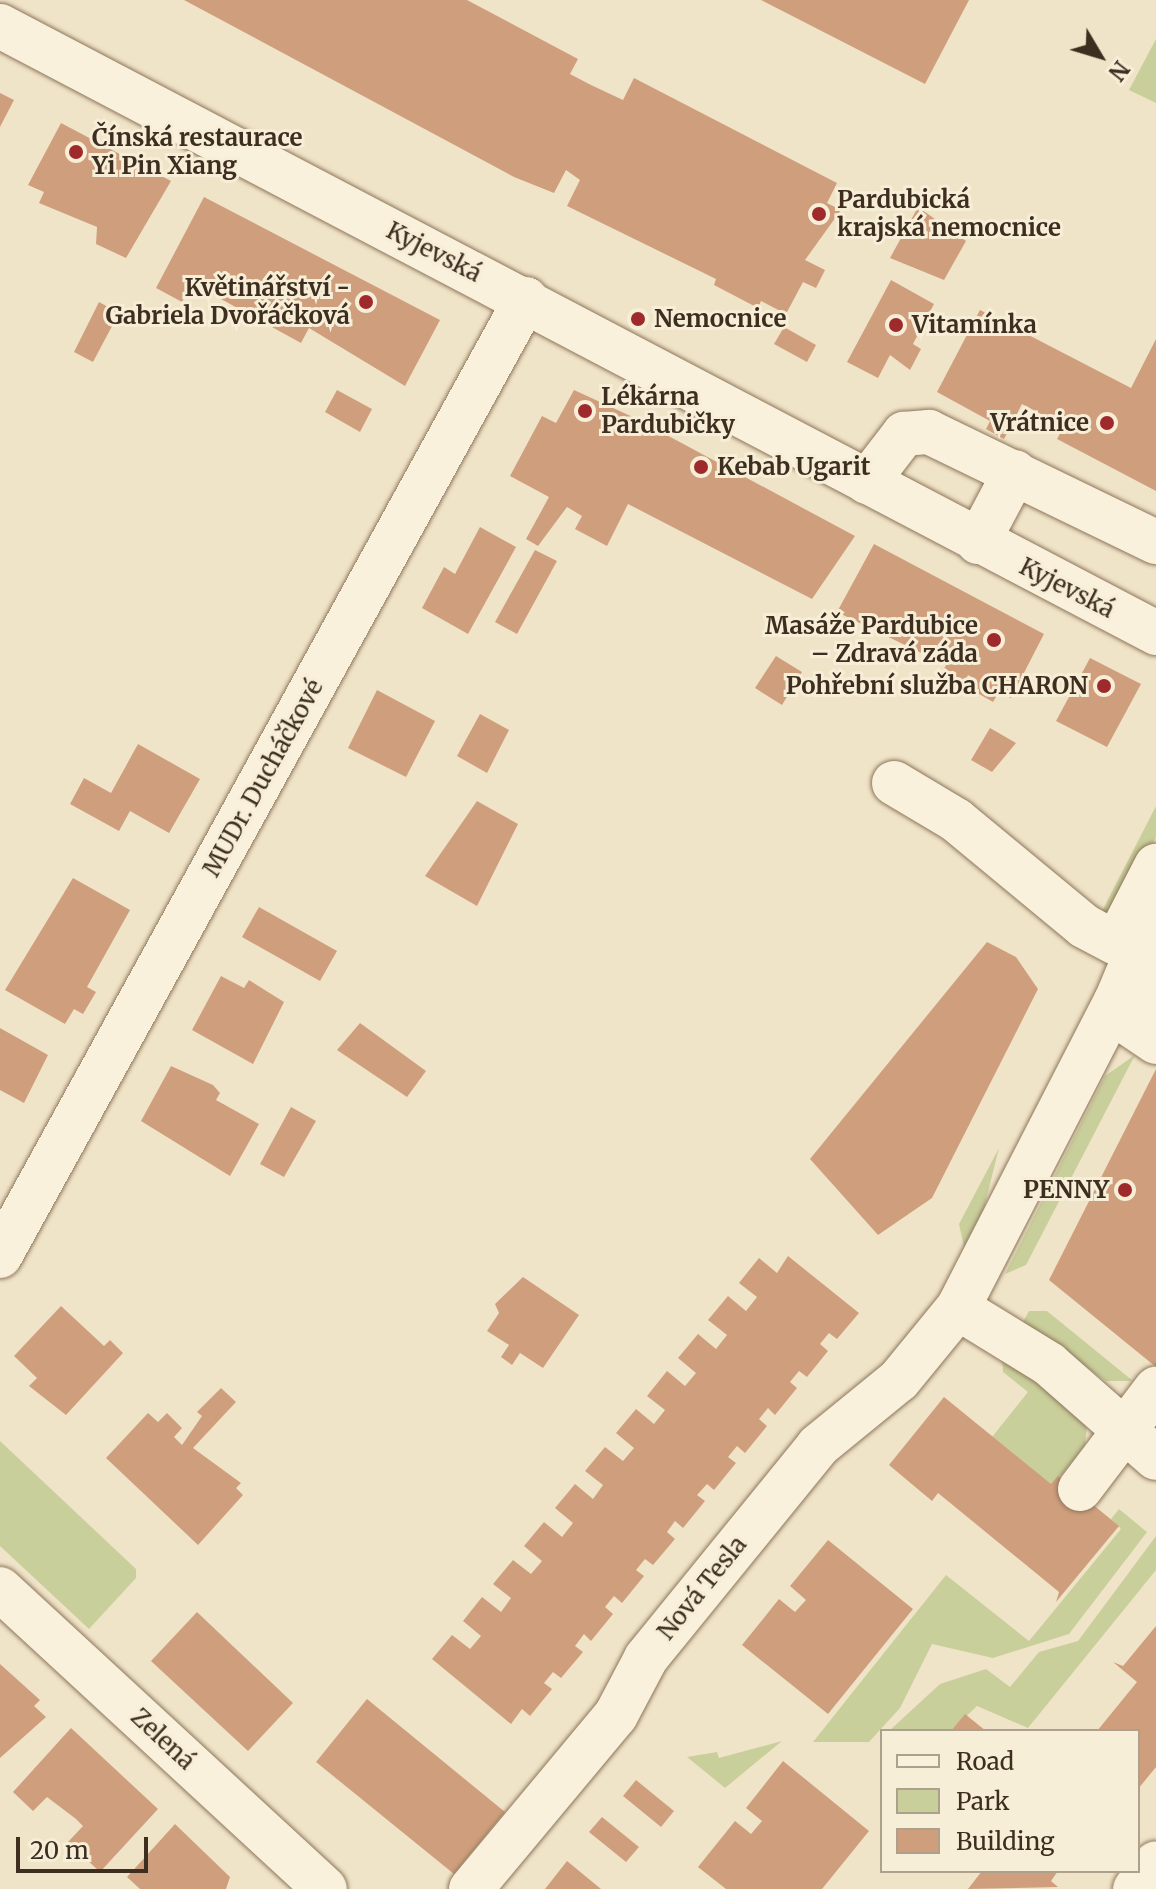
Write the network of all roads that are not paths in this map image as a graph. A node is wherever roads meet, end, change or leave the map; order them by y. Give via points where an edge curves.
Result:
1 (0, 26) edge
2 (526, 299) junction
3 (1015, 472) junction
4 (867, 482) junction
5 (978, 542) junction
6 (1156, 542) edge
7 (1156, 633) edge
8 (894, 783) dead end
9 (1156, 866) edge
10 (1156, 906) edge
11 (1116, 943) junction
12 (1144, 985) edge
13 (1156, 1042) edge
14 (1020, 1185) junction
15 (0, 1256) edge
16 (958, 1308) junction
17 (1156, 1389) edge
18 (1140, 1445) edge
19 (1080, 1489) dead end
20 (0, 1589) edge
21 (1156, 1863) edge
22 (311, 1885) edge
23 (471, 1889) edge
24 (1135, 1889) edge

1 - 2 street, Kyjevská
2 - 4 street, Kyjevská
2 - 15 street, MUDr. Ducháčkové
3 - 4 street via 915,432 891,444
3 - 5 street
3 - 6 street
4 - 5 street, Kyjevská
5 - 7 street, Kyjevská
8 - 11 street via 956,820 1084,926
9 - 11 street
10 - 12 street, Nová Tesla
11 - 14 street via 1024,1126
12 - 13 street via 1128,1023
12 - 14 street, Nová Tesla
14 - 16 street, Nová Tesla
16 - 18 street via 1049,1364
16 - 23 street, Nová Tesla via 899,1380 818,1446 646,1658 616,1715
17 - 18 street
18 - 19 street
20 - 22 street, Zelená
21 - 24 street

